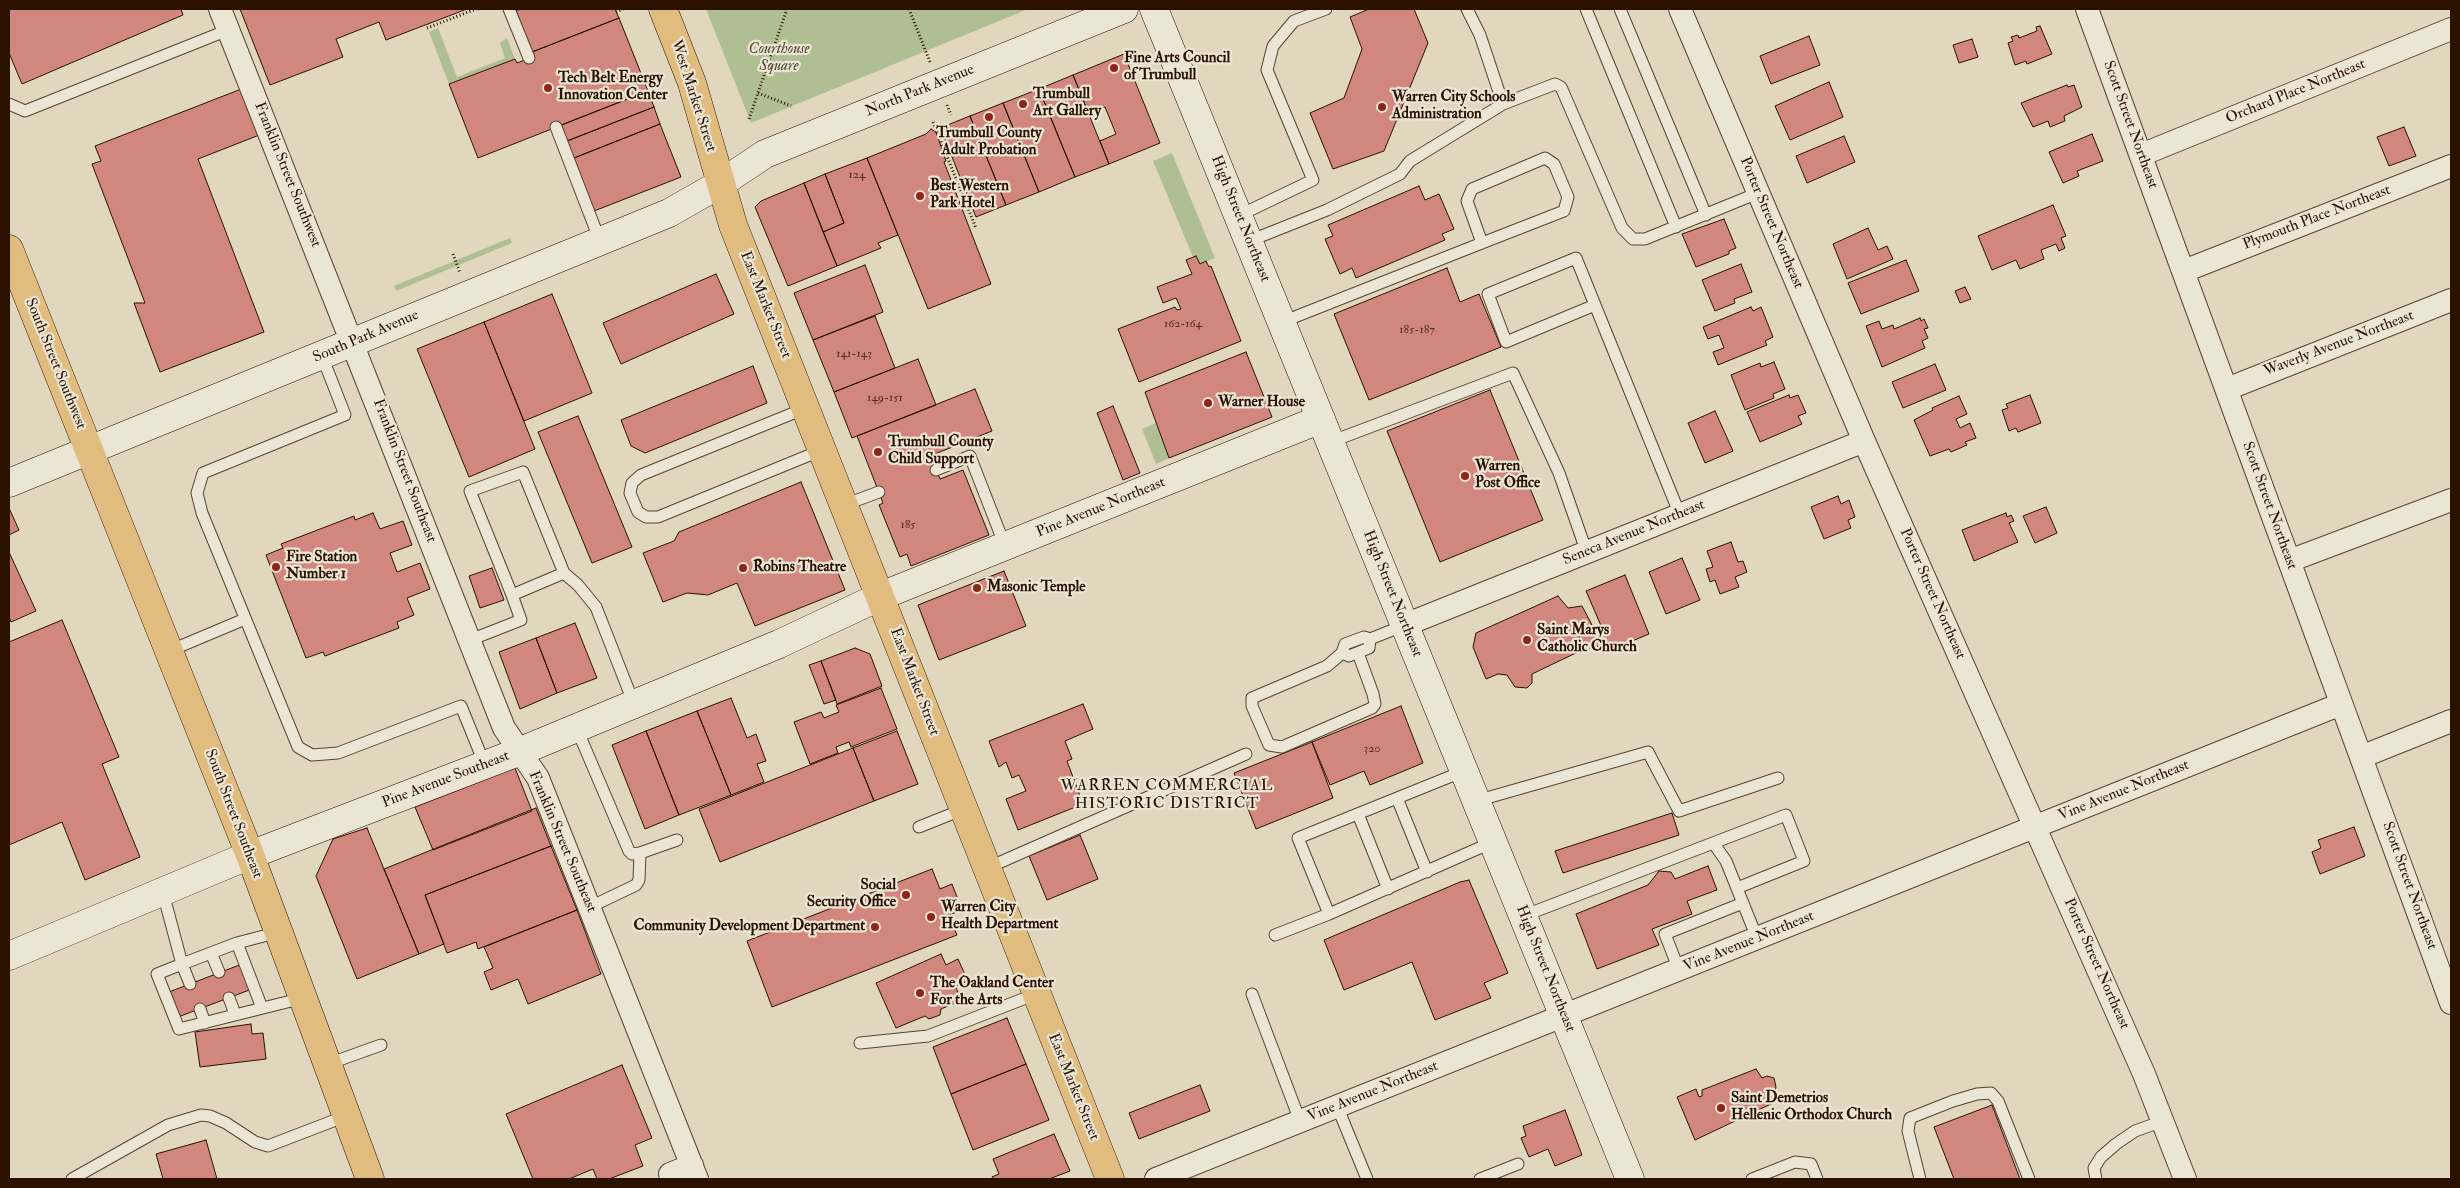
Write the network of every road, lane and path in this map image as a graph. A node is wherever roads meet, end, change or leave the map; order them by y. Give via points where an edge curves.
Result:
1 (220, 9) edge
2 (509, 9) edge
3 (623, 9) edge
4 (663, 9) edge
5 (787, 9) edge
6 (909, 9) edge
7 (1124, 9) edge
8 (1154, 9) edge
9 (1326, 9) edge
10 (1467, 9) edge
11 (1586, 9) edge
12 (1620, 9) edge
13 (1680, 9) edge
14 (2087, 9) edge
15 (478, 10) edge
16 (616, 12) dead end
17 (427, 28) dead end
18 (2451, 29) edge
19 (228, 30) junction
20 (926, 51) dead end
21 (529, 58) dead end
22 (758, 92) junction
23 (9, 104) edge
24 (1503, 104) junction
25 (791, 106) dead end
26 (749, 119) dead end
27 (933, 122) dead end
28 (556, 127) dead end
29 (2142, 155) junction
30 (2451, 166) edge
31 (720, 184) junction
32 (1758, 193) junction
33 (1706, 215) junction
34 (1238, 216) junction
35 (1676, 227) junction
36 (976, 228) dead end
37 (600, 241) junction
38 (1249, 241) junction
39 (1482, 243) junction
40 (9, 248) edge
41 (453, 254) dead end
42 (2184, 271) junction
43 (460, 272) dead end
44 (2451, 300) edge
45 (1595, 305) junction
46 (1282, 322) junction
47 (353, 342) junction
48 (322, 356) junction
49 (2227, 389) junction
50 (806, 408) junction
51 (1326, 431) junction
52 (1864, 441) junction
53 (823, 450) junction
54 (89, 451) junction
55 (936, 470) dead end
56 (9, 483) edge
57 (879, 492) dead end
58 (2451, 500) edge
59 (844, 505) junction
60 (1680, 515) junction
61 (1005, 546) junction
62 (1587, 553) junction
63 (2289, 561) junction
64 (564, 573) junction
65 (512, 595) junction
66 (881, 596) junction
67 (246, 619) junction
68 (1405, 625) junction
69 (1370, 639) junction
70 (470, 640) junction
71 (169, 651) junction
72 (1342, 653) junction
73 (1358, 653) junction
74 (634, 704) junction
75 (2341, 704) junction
76 (2451, 721) edge
77 (576, 727) junction
78 (520, 751) junction
79 (1246, 754) dead end
80 (2361, 757) junction
81 (485, 765) junction
82 (1464, 771) junction
83 (1778, 778) dead end
84 (1397, 798) junction
85 (1476, 801) junction
86 (964, 809) junction
87 (1358, 814) junction
88 (919, 827) dead end
89 (2035, 827) junction
90 (678, 840) dead end
91 (1493, 842) junction
92 (1714, 844) junction
93 (640, 853) junction
94 (250, 856) junction
95 (987, 868) junction
96 (1428, 872) junction
97 (1737, 888) junction
98 (1388, 889) junction
99 (163, 893) junction
100 (1743, 903) junction
101 (590, 907) junction
102 (1329, 914) junction
103 (1523, 916) junction
104 (279, 932) junction
105 (1275, 935) dead end
106 (1757, 938) junction
107 (237, 944) junction
108 (211, 953) junction
109 (9, 956) edge
110 (182, 964) junction
111 (1679, 970) junction
112 (219, 972) dead end
113 (190, 984) dead end
114 (1036, 994) junction
115 (1252, 994) dead end
116 (229, 998) dead end
117 (304, 998) junction
118 (2451, 1003) edge
119 (262, 1008) junction
120 (200, 1009) dead end
121 (235, 1014) junction
122 (1564, 1016) junction
123 (205, 1023) junction
124 (860, 1043) dead end
125 (381, 1044) dead end
126 (328, 1064) junction
127 (1337, 1106) junction
128 (346, 1116) junction
129 (1300, 1121) junction
130 (2163, 1121) junction
131 (1518, 1164) dead end
132 (695, 1172) edge
133 (670, 1174) dead end
134 (72, 1179) edge
135 (370, 1179) edge
136 (1110, 1179) edge
137 (1156, 1179) edge
138 (1368, 1179) edge
139 (1480, 1179) edge
140 (1630, 1179) edge
141 (1752, 1179) edge
142 (1817, 1179) edge
143 (1920, 1179) edge
144 (2029, 1179) edge
145 (2096, 1179) edge
146 (2185, 1179) edge

1 - 19 street, Franklin Street Southwest
2 - 21 lane
3 - 16 path
4 - 31 main road, West Market Street via 692,83
5 - 22 path
6 - 20 path
7 - 31 street, North Park Avenue via 765,154
8 - 34 street, High Street Northeast
9 - 34 lane via 1294,21 1273,46 1267,70 1313,180
10 - 24 lane via 1480,35
11 - 35 lane
12 - 33 lane
13 - 32 street, Porter Street Northeast
14 - 29 street, Scott Street Northeast
15 - 17 path
18 - 29 street, Orchard Place Northeast
19 - 23 lane via 25,111
19 - 47 street, Franklin Street Southwest
22 - 25 path
22 - 26 path
24 - 35 lane via 1549,84 1561,87 1622,228 1633,239 1645,240
24 - 38 lane via 1410,161 1400,174 1326,210
27 - 36 path
28 - 37 lane
29 - 42 street, Scott Street Northeast
30 - 42 street, Plymouth Place Northeast
31 - 37 street, South Park Avenue via 669,213
31 - 50 main road, East Market Street via 733,225
32 - 33 lane
32 - 52 street, Porter Street Northeast
33 - 35 lane
34 - 38 street, High Street Northeast
37 - 47 street, South Park Avenue
38 - 46 street, High Street Northeast
39 - 39 lane via 1564,211 1568,198 1554,164 1545,158 1472,190 1467,201
39 - 46 lane
40 - 54 main road, South Street Southwest
41 - 43 path
42 - 49 street, Scott Street Northeast
44 - 49 street, Waverly Avenue Northeast
45 - 45 lane via 1576,258 1488,294 1506,342
45 - 60 lane
46 - 51 street, High Street Northeast
47 - 48 street, South Park Avenue
47 - 70 street, Franklin Street Southeast
48 - 54 street, South Park Avenue
48 - 67 lane via 345,415 209,469 199,480 197,493 202,513
49 - 63 street, Scott Street Northeast
50 - 53 main road, East Market Street
50 - 53 lane via 641,475 632,484 630,493 638,512 646,517 658,517
51 - 61 street, Pine Avenue Northeast
51 - 62 lane via 1513,373 1559,473
51 - 68 street, High Street Northeast
52 - 60 street, Seneca Avenue Northeast
52 - 89 street, Porter Street Northeast
53 - 59 main road, East Market Street
54 - 56 street, South Park Avenue
54 - 71 main road, South Street Southeast
55 - 61 lane via 970,456
57 - 59 lane
58 - 63 street
59 - 66 main road, East Market Street
60 - 62 street, Seneca Avenue Northeast
61 - 66 street, Pine Avenue Northeast
62 - 68 street, Seneca Avenue Northeast
63 - 75 street, Scott Street Northeast
64 - 65 lane
64 - 65 lane via 523,472 470,491
64 - 74 lane via 596,607
65 - 70 lane via 521,620
66 - 74 street, Pine Avenue Southeast via 779,644
66 - 86 main road, East Market Street
67 - 71 lane
67 - 81 lane via 298,747 303,751 322,756 338,753 461,706
68 - 69 lane
68 - 82 street, High Street Northeast
69 - 72 lane via 1364,637 1345,644
69 - 73 lane via 1369,648
70 - 78 street, Franklin Street Southeast via 504,728
71 - 94 main road, South Street Southeast
72 - 73 lane via 1349,656
72 - 73 lane via 1328,666 1252,698 1252,706 1269,745 1282,747 1372,708 1375,704 1373,694
74 - 77 street, Pine Avenue Southeast
75 - 80 street, Scott Street Northeast
75 - 89 street, Vine Avenue Northeast
76 - 80 street
77 - 78 street, Pine Avenue Southeast
77 - 93 lane via 628,851
78 - 81 street, Pine Avenue Southeast
78 - 101 street, Franklin Street Southeast via 538,778
79 - 95 lane
80 - 118 street, Scott Street Northeast
81 - 94 street, Pine Avenue Southeast
82 - 84 lane
82 - 85 street, High Street Northeast
83 - 85 lane via 1679,811 1648,752
84 - 87 lane
84 - 96 lane
85 - 91 street, High Street Northeast
86 - 88 lane
86 - 95 main road, East Market Street
87 - 98 lane
87 - 102 lane via 1298,838
89 - 106 street, Vine Avenue Northeast
89 - 130 street, Porter Street Northeast
90 - 93 lane
91 - 96 lane
91 - 103 street, High Street Northeast
92 - 97 lane via 1726,861
92 - 97 lane via 1786,815 1804,861
92 - 103 lane
93 - 101 lane via 636,885
94 - 99 street, Pine Avenue Southeast
94 - 104 main road, South Street Southeast
95 - 114 main road, East Market Street
96 - 98 lane
97 - 100 lane
98 - 102 lane
99 - 109 street, Pine Avenue Southeast
99 - 110 lane
100 - 106 lane
100 - 111 lane via 1665,934
101 - 132 street, Franklin Street Southeast
102 - 105 lane
103 - 122 street, High Street Northeast
104 - 107 lane
104 - 117 main road, South Street Southeast
106 - 111 street, Vine Avenue Northeast
107 - 108 lane
107 - 119 lane
108 - 110 lane
108 - 112 lane
110 - 113 lane
110 - 123 lane via 157,974 179,1029
111 - 122 street, Vine Avenue Northeast
114 - 124 lane via 928,1036
114 - 136 main road, East Market Street
115 - 129 lane
116 - 121 lane
117 - 119 lane
117 - 126 main road, South Street Southeast
119 - 121 lane
120 - 123 lane
121 - 123 lane
122 - 127 street, Vine Avenue Northeast
122 - 140 street, High Street Northeast
125 - 126 lane
126 - 128 main road, South Street Southeast
127 - 129 street, Vine Avenue Northeast
127 - 138 lane
128 - 134 lane via 268,1146 255,1142 226,1123 201,1115 168,1125
128 - 135 main road, South Street Southeast
129 - 137 street, Vine Avenue Northeast
130 - 145 lane via 2135,1131 2101,1157 2094,1168
130 - 146 street, Porter Street Northeast
131 - 139 lane
132 - 133 street
141 - 142 lane via 1795,1162 1811,1164
143 - 144 lane via 1908,1131 1910,1118 1977,1094 1991,1093 1998,1101

